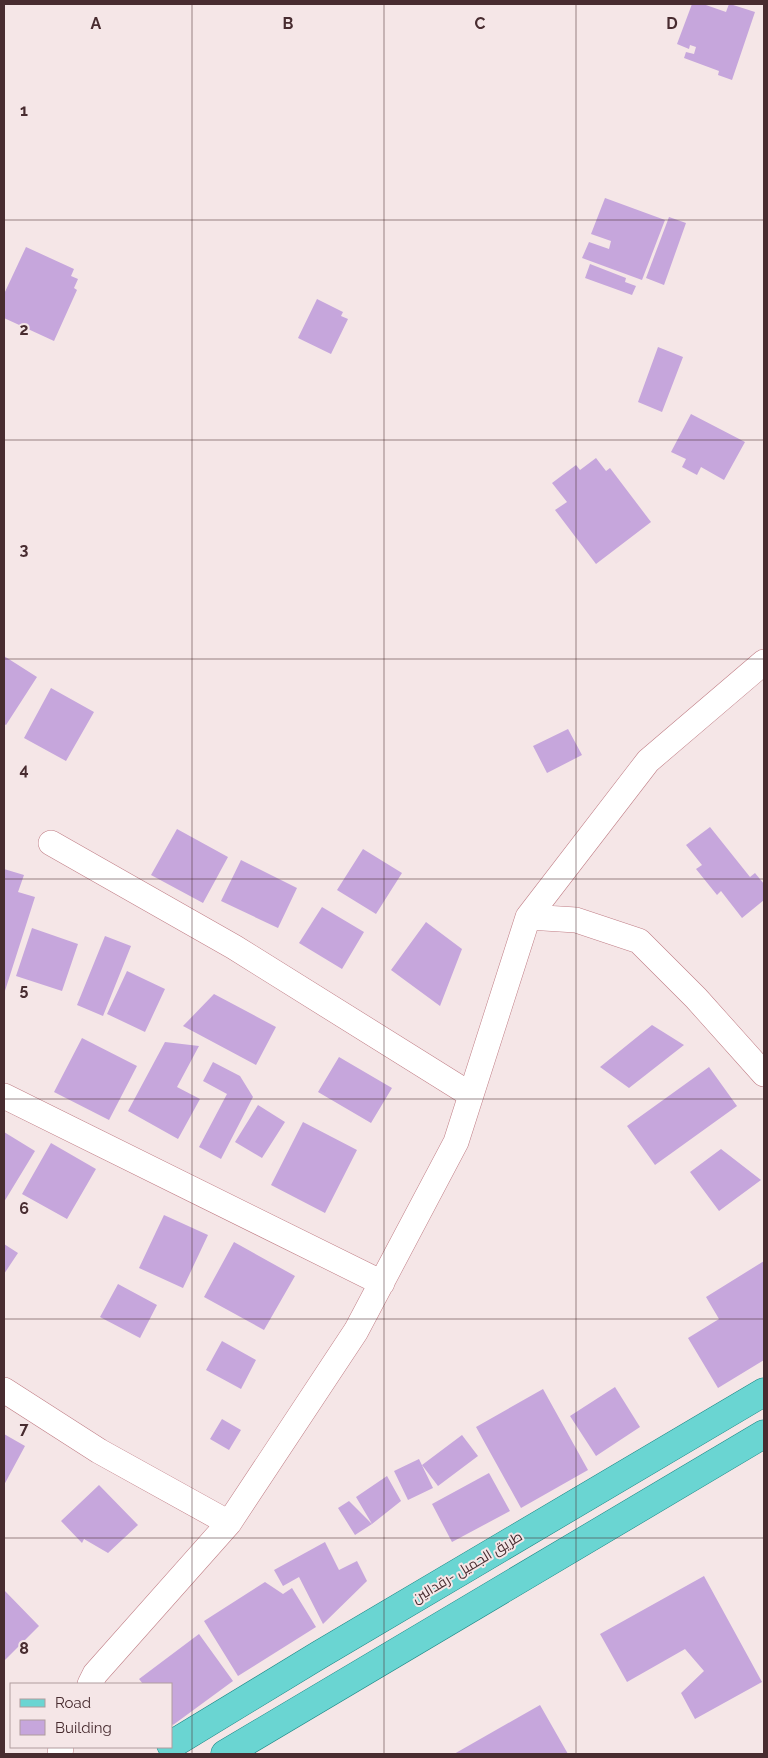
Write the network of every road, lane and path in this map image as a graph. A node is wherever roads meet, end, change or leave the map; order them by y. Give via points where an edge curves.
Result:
1 (764, 662) edge
2 (51, 843) dead end
3 (528, 917) junction
4 (764, 1074) edge
5 (471, 1094) junction
6 (4, 1096) edge
7 (382, 1283) junction
8 (4, 1390) edge
9 (764, 1392) edge
10 (764, 1434) edge
11 (229, 1522) junction
12 (90, 1683) edge
13 (172, 1744) edge
14 (225, 1754) edge

1 - 3 street via 648,761
2 - 5 street via 234,947
3 - 4 street via 576,920 640,941
3 - 5 street
5 - 7 street via 456,1142
6 - 7 street
7 - 11 street via 356,1331
8 - 11 street via 99,1450
9 - 13 main road, طريق الجميل -رقدالين
10 - 14 main road
11 - 12 street via 94,1674

